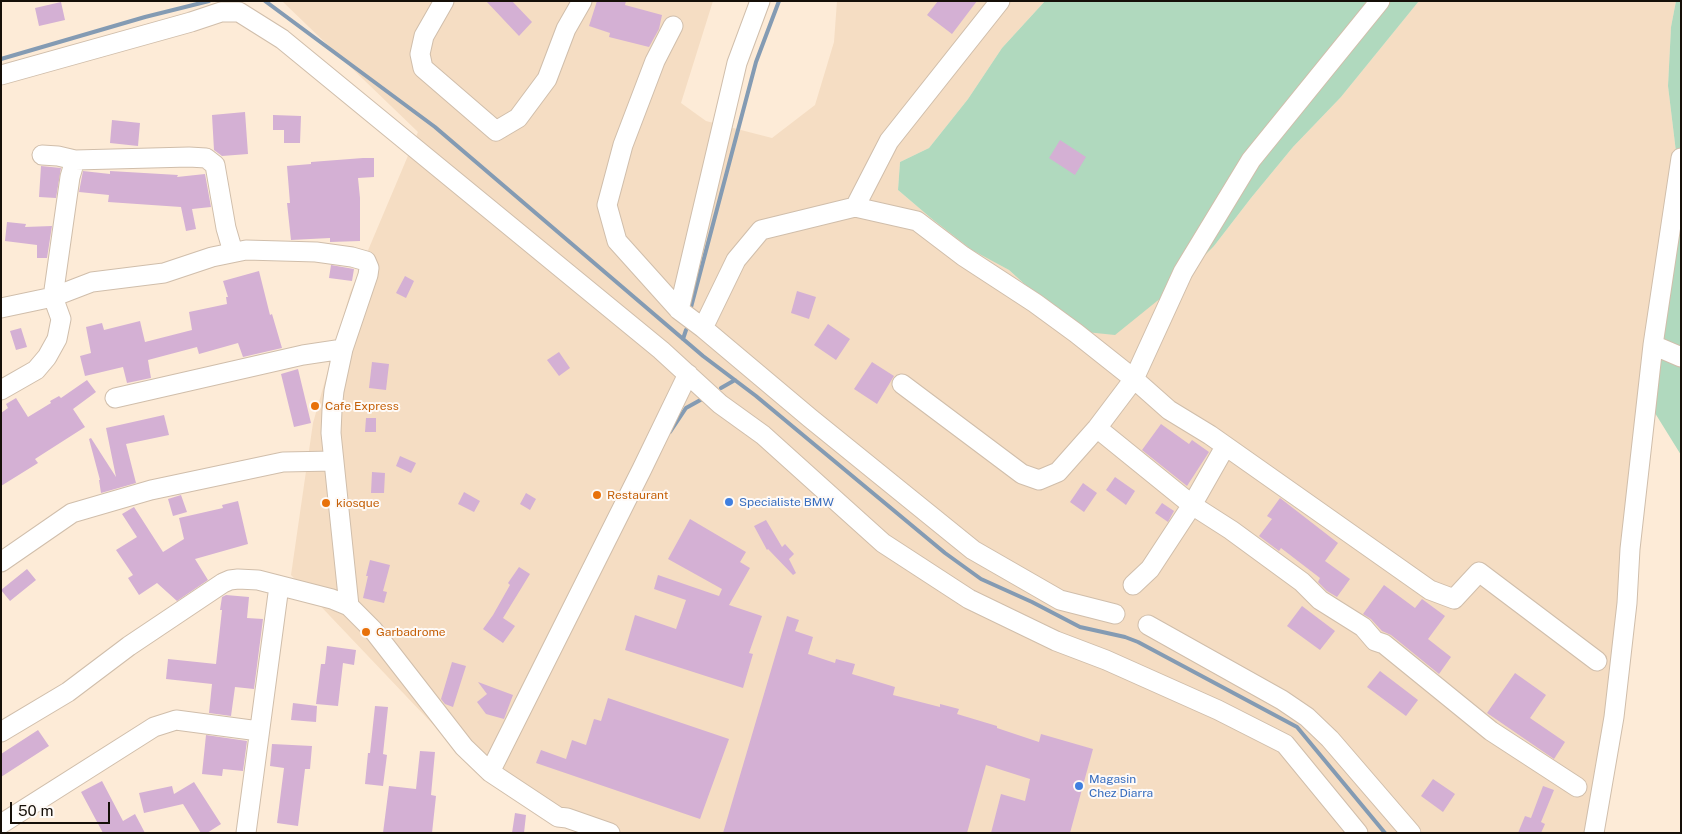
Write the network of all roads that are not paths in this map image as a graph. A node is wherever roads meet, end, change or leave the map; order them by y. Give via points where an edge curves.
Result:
1 (444, 1) edge
2 (582, 1) edge
3 (760, 1) edge
4 (1000, 1) edge
5 (1380, 1) edge
6 (673, 26) dead end
7 (1, 75) edge
8 (42, 155) dead end
9 (1681, 158) edge
10 (75, 160) junction
11 (855, 206) junction
12 (234, 252) junction
13 (53, 297) junction
14 (1, 308) edge
15 (679, 310) junction
16 (703, 328) junction
17 (1653, 345) junction
18 (343, 349) junction
19 (1681, 358) edge
20 (688, 374) junction
21 (1134, 379) junction
22 (902, 384) dead end
23 (1, 390) edge
24 (115, 398) dead end
25 (1097, 428) junction
26 (1225, 447) junction
27 (334, 461) junction
28 (1192, 505) junction
29 (1, 562) edge
30 (1132, 584) dead end
31 (279, 586) junction
32 (348, 606) junction
33 (1115, 614) dead end
34 (1148, 626) dead end
35 (1597, 661) dead end
36 (260, 731) junction
37 (1, 732) edge
38 (490, 772) junction
39 (1577, 787) dead end
40 (1, 824) edge
41 (558, 825) edge
42 (246, 833) edge
43 (610, 833) edge
44 (1358, 833) edge
45 (1411, 833) edge
46 (1594, 833) edge

1 - 2 street via 424,36 420,54 423,68 496,131 518,118 547,79 566,29
3 - 15 street via 737,63
4 - 11 street via 889,141
5 - 21 street via 1251,160 1183,272
6 - 15 street via 655,62 623,144 607,205 617,241
7 - 20 street via 221,12 239,12 282,39
8 - 10 street
9 - 17 street
10 - 12 street via 206,158 215,165 226,228
10 - 13 street
11 - 16 street via 761,230 736,260
11 - 21 street via 917,221 1042,308
12 - 13 street via 164,273 92,282
12 - 18 street via 256,249 316,252 366,262 368,275
13 - 14 street
13 - 23 street via 61,319 50,351 36,370
15 - 16 street
16 - 33 street via 973,550 1060,600
17 - 19 street
17 - 46 street via 1614,716
18 - 24 street
18 - 27 street via 324,436
20 - 38 street
20 - 44 street via 720,404 763,434 883,543 969,599 1056,641 1218,710 1285,744
21 - 25 street
21 - 26 street via 1169,410
22 - 25 street via 1022,474 1039,480 1058,472
25 - 28 street
26 - 28 street
26 - 35 street via 1430,590 1454,599 1479,572
27 - 29 street via 283,462 152,490 72,513
27 - 32 street
28 - 30 street via 1150,568
28 - 39 street via 1302,582 1320,600 1362,627 1375,641 1384,644 1491,731
31 - 32 street
31 - 36 street
31 - 37 street via 246,578 223,583 129,646 68,692
32 - 38 street via 374,630 464,747
34 - 45 street via 1307,717
36 - 40 street via 176,720 154,727
36 - 42 street
38 - 41 street
41 - 43 street via 567,818

